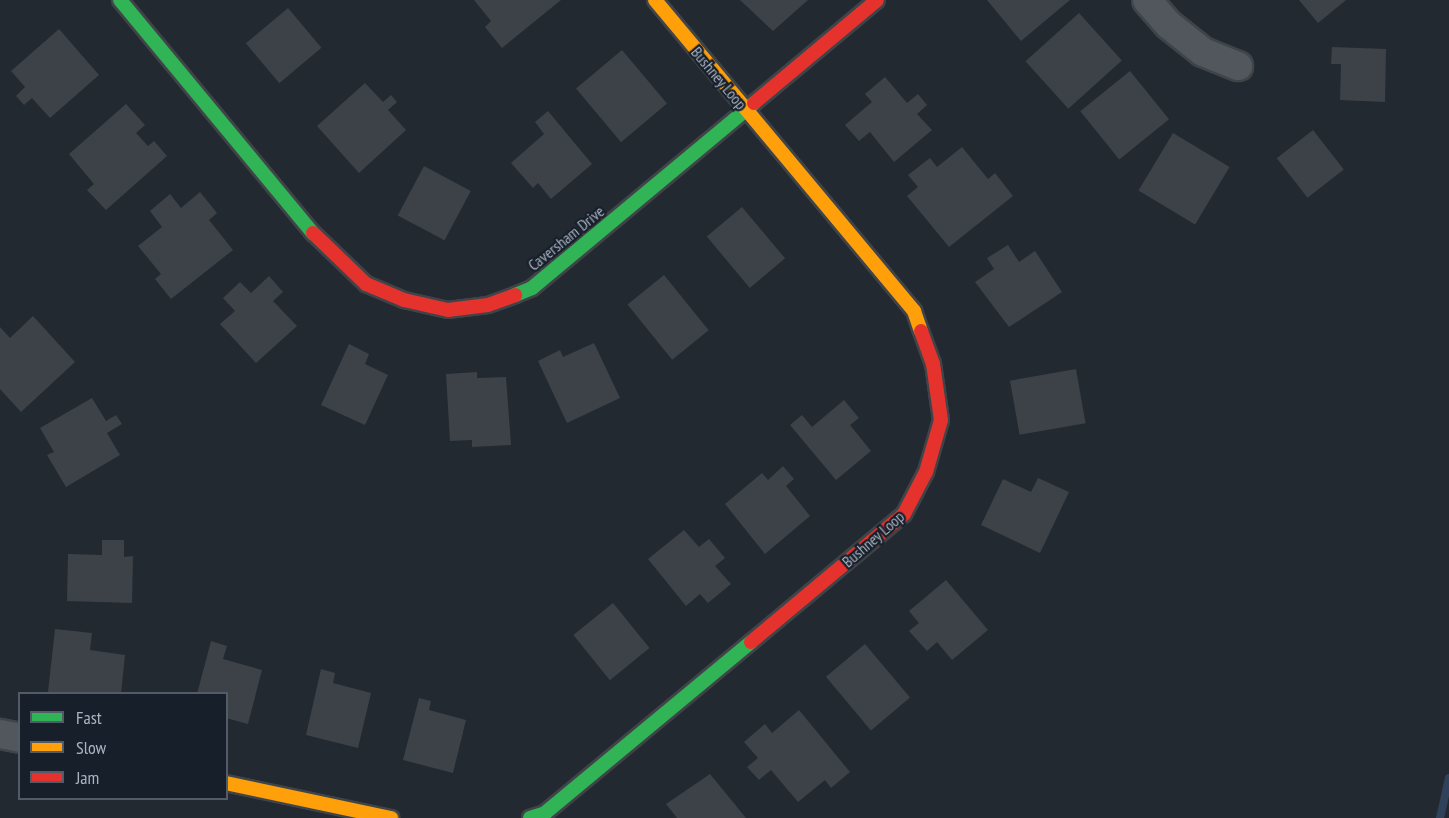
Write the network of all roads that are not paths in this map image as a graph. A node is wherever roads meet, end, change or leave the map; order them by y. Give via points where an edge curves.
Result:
1 (120, 0) edge
2 (655, 0) edge
3 (877, 0) edge
4 (1147, 0) edge
5 (1238, 66) dead end
6 (745, 109) junction
7 (0, 734) edge
8 (18, 738) edge
9 (228, 783) edge
10 (391, 818) edge
11 (530, 818) edge

1 - 6 street, Caversham Drive via 328,252 366,284 404,300 448,310 488,305 532,288
2 - 6 street, Bushney Loop
3 - 6 street, Caversham Drive
4 - 5 street via 1168,26 1203,52
6 - 11 street, Bushney Loop via 914,311 933,364 941,420 926,472 904,514 545,813
7 - 8 street
9 - 10 street

